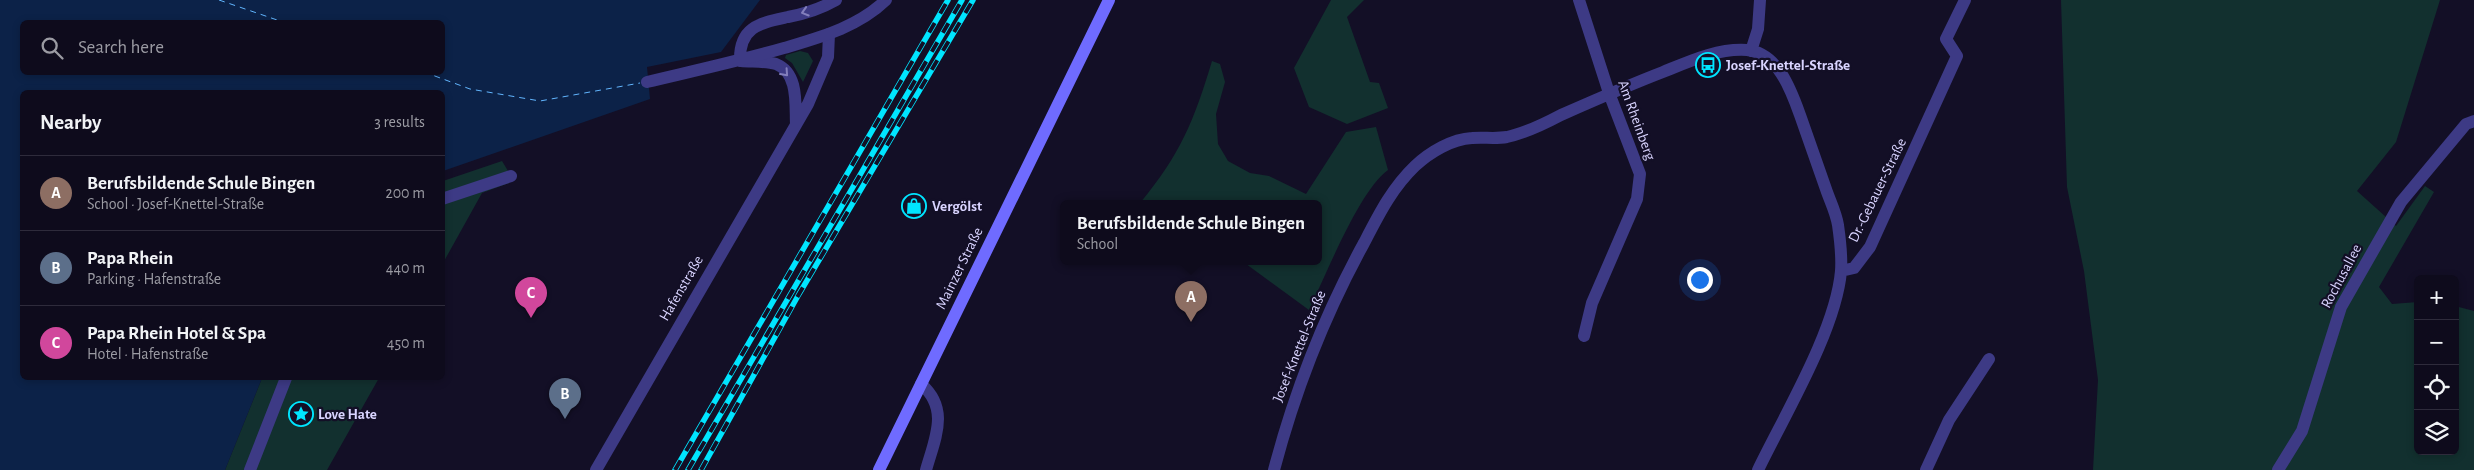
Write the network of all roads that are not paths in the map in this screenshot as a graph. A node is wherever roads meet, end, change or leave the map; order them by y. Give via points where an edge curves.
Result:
1 (836, 0) edge
2 (886, 0) edge
3 (1109, 0) edge
4 (1579, 0) edge
5 (1760, 0) edge
6 (1965, 0) edge
7 (829, 34) junction
8 (1751, 51) junction
9 (740, 60) junction
10 (647, 82) dead end
11 (1609, 93) junction
12 (2474, 121) edge
13 (796, 124) junction
14 (511, 176) dead end
15 (445, 198) edge
16 (1841, 271) junction
17 (1584, 336) dead end
18 (1989, 359) dead end
19 (285, 380) edge
20 (921, 384) junction
21 (250, 470) edge
22 (596, 470) edge
23 (879, 470) edge
24 (926, 470) edge
25 (1274, 470) edge
26 (1758, 470) edge
27 (1926, 470) edge
28 (2278, 470) edge

1 -> 9 street via 826,6 758,24 740,48
2 - 7 street via 863,19
3 - 20 main road, Mainzer Straße
4 - 11 street, Am Rheinberg
5 - 8 street via 1758,29
6 - 16 street, Dr.-Gebauer-Straße via 1946,39 1957,56 1941,92 1870,247 1854,268
7 - 9 street
7 - 13 street, Hafenstraße via 828,57
8 - 11 street, Josef-Knettel-Straße via 1722,51 1703,56
8 - 16 street via 1773,64 1793,94 1836,214
9 - 10 street
9 -> 13 street via 776,64 787,73 794,85
11 - 17 street, Am Rheinberg via 1640,174 1636,199 1592,303
11 - 25 street, Josef-Knettel-Straße via 1537,127 1510,136 1470,138 1446,145 1415,166 1379,212 1326,317 1292,404
12 - 28 street, Rochusallee via 2466,124 2401,202 2340,307 2302,431
13 - 22 street, Hafenstraße
14 - 15 street
16 - 26 street via 1828,322
18 - 27 street via 1949,420
19 - 21 street
20 - 23 main road, Mainzer Straße
20 - 24 street via 931,393 940,419

